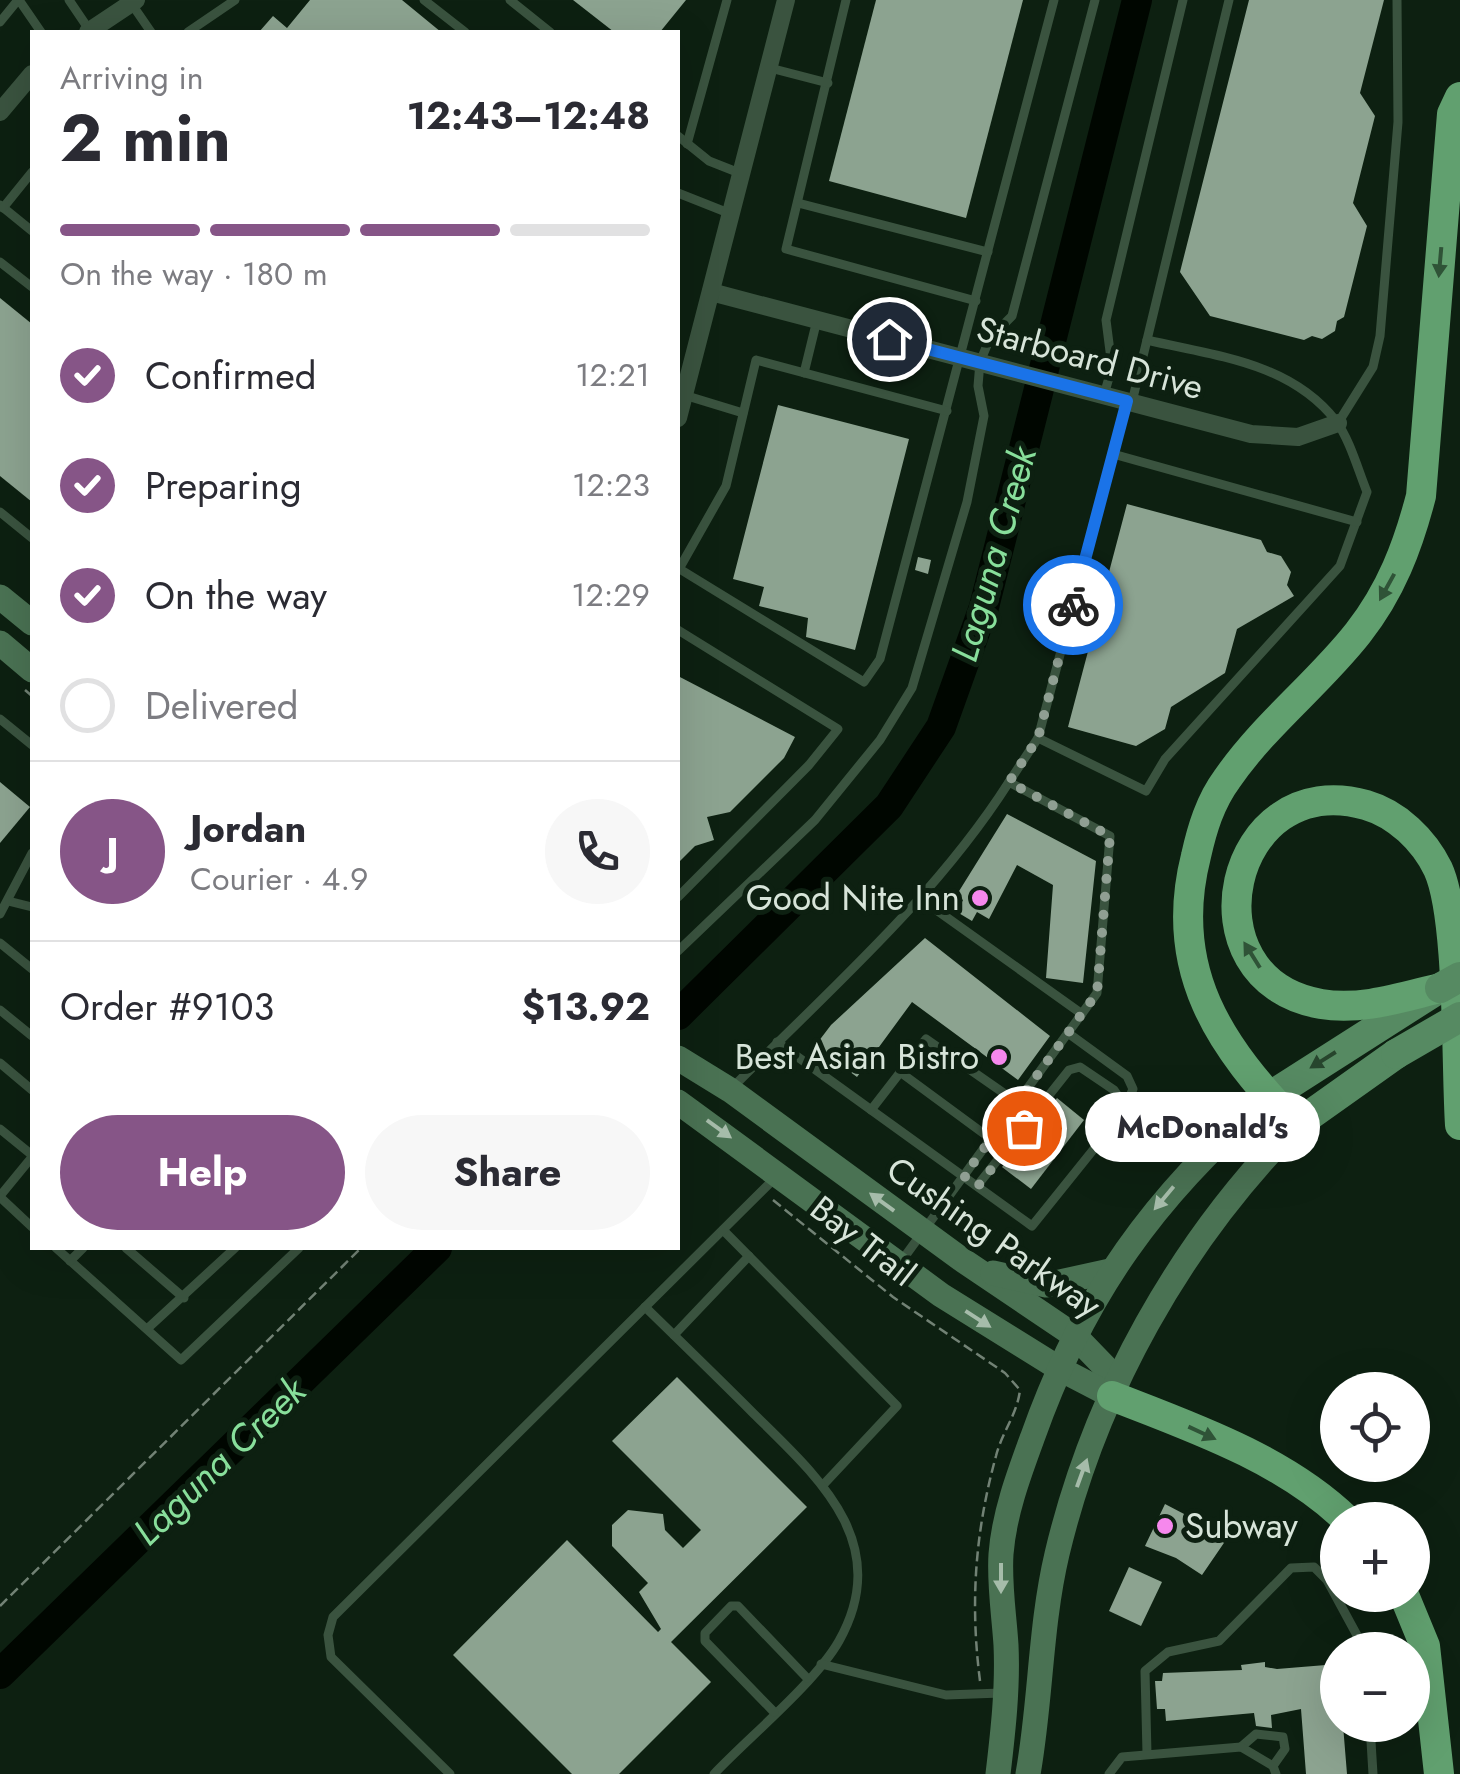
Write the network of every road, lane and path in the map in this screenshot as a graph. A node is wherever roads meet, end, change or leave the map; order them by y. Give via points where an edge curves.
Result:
1 (19, 0) edge
2 (69, 0) edge
3 (235, 0) edge
4 (424, 0) edge
5 (510, 0) edge
6 (728, 0) edge
7 (786, 0) edge
8 (846, 0) edge
9 (1054, 0) edge
10 (1095, 0) edge
11 (1183, 0) edge
12 (1229, 0) edge
13 (1397, 0) edge
14 (133, 2) edge
15 (0, 22) edge
16 (39, 30) edge
17 (88, 30) edge
18 (92, 30) edge
19 (149, 30) edge
20 (191, 30) edge
21 (462, 30) edge
22 (548, 30) edge
23 (770, 68) junction
24 (30, 76) edge
25 (828, 83) junction
26 (1460, 97) edge
27 (0, 112) edge
28 (680, 138) edge
29 (687, 144) junction
30 (30, 174) edge
31 (742, 174) junction
32 (680, 193) edge
33 (798, 203) junction
34 (2, 207) edge
35 (731, 214) junction
36 (30, 229) edge
37 (988, 252) junction
38 (0, 262) edge
39 (30, 286) edge
40 (711, 292) junction
41 (976, 300) junction
42 (816, 320) junction
43 (1147, 340) junction
44 (961, 358) junction
45 (984, 364) junction
46 (804, 373) junction
47 (1101, 394) junction
48 (684, 396) junction
49 (1130, 402) junction
50 (680, 411) edge
51 (947, 412) junction
52 (743, 414) junction
53 (1338, 423) junction
54 (1113, 454) junction
55 (0, 512) edge
56 (1357, 522) junction
57 (30, 536) edge
58 (680, 566) edge
59 (680, 570) edge
60 (0, 596) edge
61 (30, 621) edge
62 (680, 631) edge
63 (0, 643) edge
64 (30, 668) edge
65 (0, 718) edge
66 (1038, 738) junction
67 (30, 743) edge
68 (1009, 782) junction
69 (30, 857) edge
70 (680, 895) edge
71 (920, 899) junction
72 (8, 901) junction
73 (30, 906) edge
74 (0, 914) edge
75 (0, 943) edge
76 (680, 949) edge
77 (30, 967) edge
78 (1450, 982) edge
79 (0, 1010) edge
80 (1082, 1014) junction
81 (1379, 1014) junction
82 (1460, 1017) edge
83 (1068, 1033) junction
84 (30, 1034) edge
85 (777, 1042) junction
86 (681, 1060) edge
87 (0, 1063) edge
88 (900, 1072) junction
89 (30, 1088) edge
90 (730, 1090) junction
91 (1269, 1097) junction
92 (1018, 1102) junction
93 (680, 1104) edge
94 (1126, 1106) junction
95 (871, 1110) junction
96 (1296, 1125) junction
97 (1460, 1125) edge
98 (0, 1129) edge
99 (991, 1139) junction
100 (30, 1159) edge
101 (30, 1161) edge
102 (964, 1176) junction
103 (771, 1182) junction
104 (978, 1186) junction
105 (0, 1196) edge
106 (30, 1224) edge
107 (723, 1230) junction
108 (924, 1232) junction
109 (58, 1250) edge
110 (81, 1250) edge
111 (128, 1250) edge
112 (234, 1250) edge
113 (296, 1250) edge
114 (359, 1250) edge
115 (749, 1256) junction
116 (961, 1259) junction
117 (70, 1260) junction
118 (898, 1266) junction
119 (1110, 1271) junction
120 (184, 1298) junction
121 (645, 1307) junction
122 (147, 1330) junction
123 (674, 1335) junction
124 (1075, 1336) junction
125 (1060, 1369) junction
126 (1020, 1390) dead end
127 (1112, 1396) junction
128 (824, 1484) junction
129 (1324, 1502) edge
130 (0, 1606) edge
131 (1411, 1612) edge
132 (1355, 1632) edge
133 (1006, 1648) junction
134 (821, 1664) junction
135 (807, 1678) junction
136 (1004, 1693) junction
137 (774, 1712) junction
138 (1038, 1720) junction
139 (1371, 1742) edge
140 (1240, 1746) junction
141 (1146, 1754) junction
142 (1003, 1766) edge
143 (1275, 1770) edge
144 (450, 1774) edge
145 (714, 1774) edge
146 (1028, 1774) edge
147 (1109, 1774) edge
148 (1373, 1774) edge
149 (1438, 1774) edge

1 - 15 lane
1 - 16 lane
2 - 17 lane
3 - 20 lane
4 - 21 lane
5 - 22 lane
6 - 29 lane
7 - 23 street
8 - 25 lane
9 - 37 lane
10 - 45 lane via 1012,316 990,338
11 - 47 lane via 1106,320 1112,367
12 - 43 lane
13 - 53 lane via 1398,122 1380,336 1374,367
14 - 18 street
14 - 19 lane
23 - 25 lane
23 - 31 street
24 - 27 street
25 - 33 lane
26 -> 91 highway via 1452,114 1420,496 1408,546 1358,632 1224,782 1206,818 1187,889 1199,989 1216,1027
28 - 29 lane
29 - 31 lane
30 - 34 lane
31 - 35 street
32 - 35 lane
33 - 37 lane
33 - 41 lane via 786,249
34 - 36 lane
35 - 40 street
37 - 41 lane
38 - 39 lane
40 - 42 street, Starboard Drive
40 - 48 street
41 - 44 lane
42 - 44 street, Starboard Drive
42 - 46 lane
43 - 49 lane
43 - 53 lane via 1269,369 1301,386
44 - 45 street, Starboard Drive
44 - 51 lane
45 - 47 street, Starboard Drive
45 - 76 lane via 978,386 984,416 967,502 912,688 880,740 815,820
46 - 51 lane
46 - 52 lane via 756,360
47 - 49 street, Starboard Drive
48 - 50 street
48 - 52 lane
49 - 53 street, Starboard Drive via 1274,437
49 - 54 lane
51 - 59 lane via 896,610 880,659 864,682
52 - 58 lane via 726,486
53 - 56 lane via 1367,492
54 - 56 lane
54 - 66 lane
55 - 57 lane
56 - 66 lane via 1340,566 1165,758 1146,791
60 - 61 main road
62 - 70 lane via 838,728
63 - 64 main road
65 - 67 lane
66 - 68 lane
68 - 71 lane via 970,842
68 - 80 lane via 1110,836 1097,993
69 - 72 lane
71 - 80 lane
71 - 85 lane
72 - 73 lane
72 - 74 lane
75 - 77 lane
78 - 81 highway
79 - 84 lane
80 - 83 lane
81 -> 91 main road
81 -> 97 highway via 1290,994 1251,958 1240,933 1236,883 1247,856 1278,819 1303,805 1330,800 1372,807 1418,838 1438,870 1449,908
82 - 96 main road, bridge
83 - 92 lane
83 - 94 lane via 1127,1076 1133,1089
85 - 90 lane
85 - 95 lane
86 - 90 main road, Cushing Parkway
87 - 89 lane
88 - 92 lane via 926,1038
88 - 95 lane
88 - 99 lane
108 -> 90 main road, Cushing Parkway
91 - 96 highway
91 -> 119 main road via 1171,1189
92 - 99 lane
93 -> 103 main road, Cushing Parkway
94 - 104 lane via 1080,1067 1070,1070
94 - 104 lane via 1038,1224
95 - 102 lane
96 - 127 main road via 1240,1184 1166,1289
98 - 100 lane
99 - 102 lane
101 - 105 lane
102 - 104 lane
102 - 108 lane
103 - 107 lane
103 - 118 main road, Cushing Parkway
103 - 126 path, Bay Trail via 801,1227
105 - 106 lane
107 - 115 lane
107 - 121 lane
108 - 116 main road, Cushing Parkway
108 - 118 lane
109 - 117 lane
110 - 117 lane
111 - 120 lane
112 - 120 lane
113 - 122 lane via 181,1360
114 - 130 path
115 - 123 lane
115 - 128 lane via 897,1406
116 - 119 main road via 1026,1284
116 - 124 main road, Cushing Parkway
117 - 122 lane
118 -> 125 main road, Cushing Parkway
119 - 124 main road
120 - 122 lane
121 - 123 lane
121 - 144 lane via 333,1617 330,1657
123 - 128 lane
124 - 125 main road
124 - 127 main road, Cushing Parkway via 1105,1367
125 - 127 main road, Cushing Parkway
125 -> 133 main road via 1007,1519 1001,1590
127 -> 129 highway via 1260,1460
138 -> 127 main road via 1057,1555
128 - 134 lane via 850,1532 856,1589 838,1643
131 - 149 highway via 1425,1646
132 - 141 lane via 1328,1580 1314,1567 1291,1568 1219,1641 1168,1652 1145,1671
133 - 136 main road
133 - 138 main road via 1017,1672 1018,1700
134 - 135 lane
134 - 136 lane via 946,1695
135 - 137 lane
135 - 137 lane via 731,1606 705,1641
136 - 142 main road
137 - 145 lane
138 - 146 main road
139 - 148 lane
140 - 141 lane
140 - 143 lane
140 - 143 lane via 1256,1734 1283,1737
141 - 147 lane via 1122,1757

